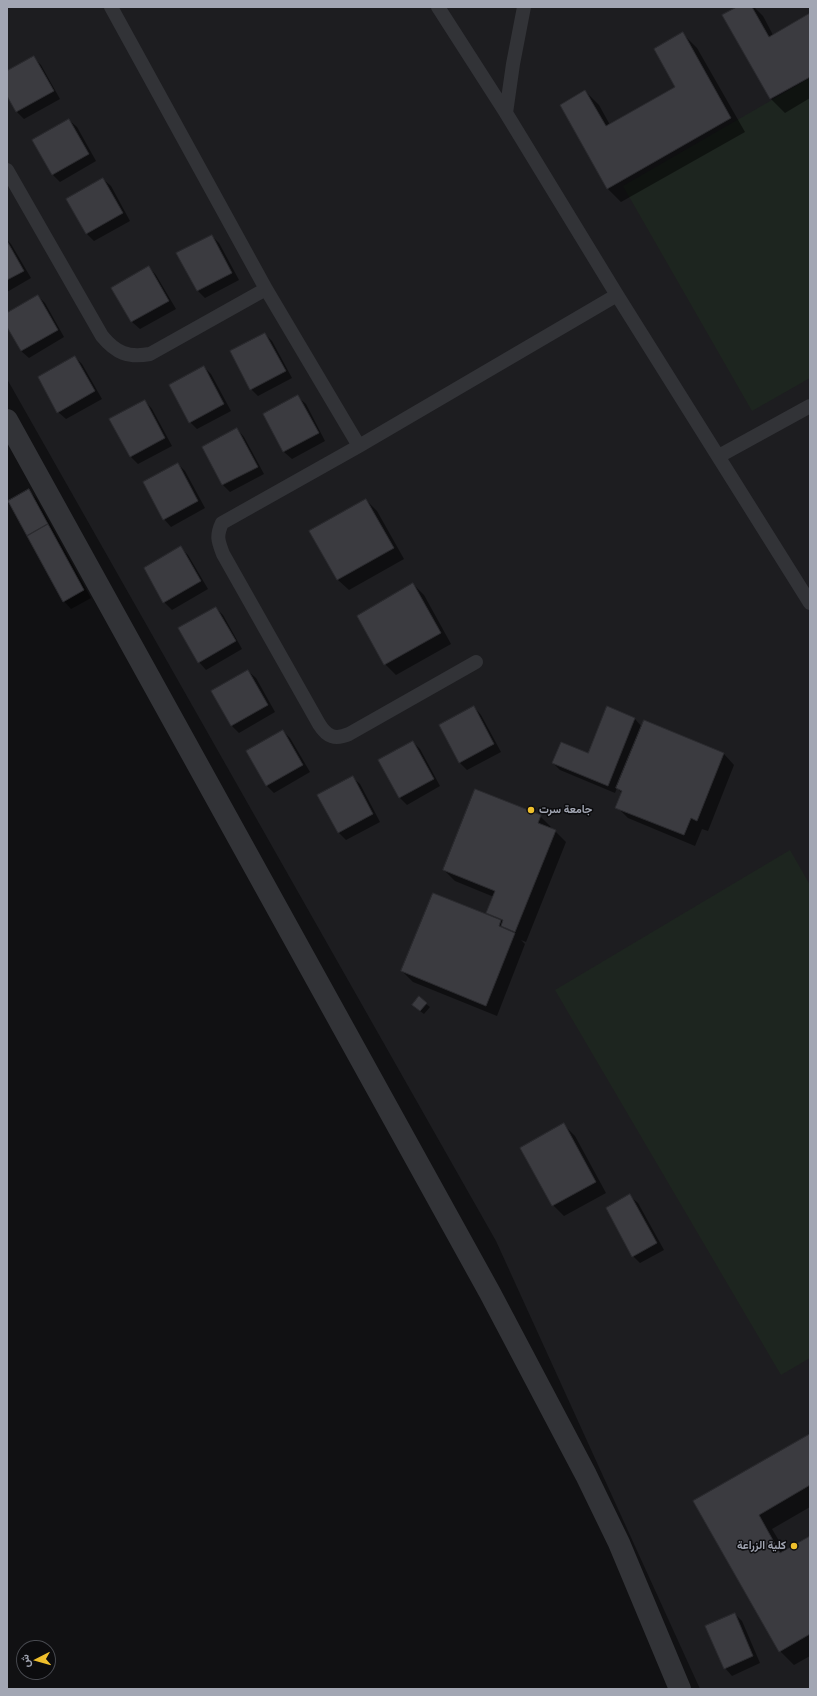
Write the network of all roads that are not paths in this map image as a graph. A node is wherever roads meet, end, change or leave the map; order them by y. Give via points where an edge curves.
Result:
1 (111, 7) edge
2 (438, 7) edge
3 (524, 7) edge
4 (506, 113) junction
5 (7, 170) edge
6 (266, 289) junction
7 (617, 295) junction
8 (810, 406) edge
9 (7, 420) edge
10 (359, 446) junction
11 (719, 456) junction
12 (810, 603) edge
13 (476, 662) dead end
14 (680, 1689) edge

1 - 6 lane
2 - 4 lane
3 - 4 lane
4 - 7 lane
5 - 6 lane via 102,336 111,347 123,353 137,356 150,354
6 - 10 lane
7 - 10 lane
7 - 11 lane
8 - 11 lane
9 - 14 street via 490,1293 620,1542
10 - 13 lane via 222,523 217,533 224,554 322,728 331,738 349,734
11 - 12 lane

